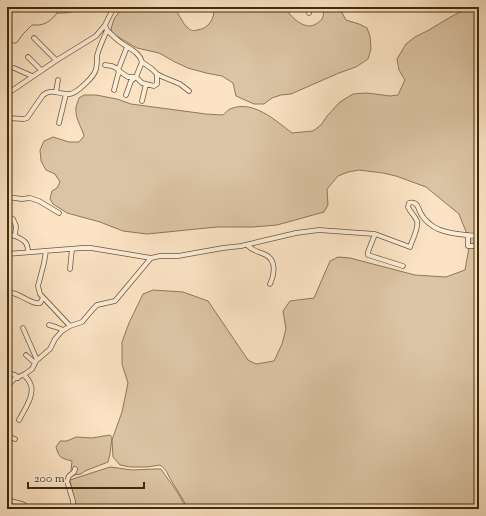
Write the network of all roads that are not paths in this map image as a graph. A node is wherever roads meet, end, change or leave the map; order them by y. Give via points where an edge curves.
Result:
1 (114, 7) edge
2 (306, 7) edge
3 (309, 13) dead end
4 (105, 25) junction
5 (107, 30) junction
6 (34, 38) dead end
7 (127, 47) junction
8 (28, 57) dead end
9 (56, 60) junction
10 (142, 62) junction
11 (104, 65) dead end
12 (14, 68) dead end
13 (41, 70) junction
14 (118, 70) junction
15 (157, 74) junction
16 (32, 76) junction
17 (136, 77) junction
18 (58, 80) dead end
19 (146, 84) junction
20 (114, 90) dead end
21 (56, 92) junction
22 (189, 92) dead end
23 (7, 94) edge
24 (66, 94) junction
25 (126, 95) dead end
26 (142, 101) dead end
27 (7, 118) edge
28 (59, 123) dead end
29 (7, 198) edge
30 (59, 213) dead end
31 (13, 219) dead end
32 (7, 234) edge
33 (375, 234) junction
34 (468, 235) junction
35 (15, 236) junction
36 (479, 236) edge
37 (247, 245) junction
38 (479, 246) edge
39 (72, 249) junction
40 (46, 251) junction
41 (28, 252) junction
42 (7, 254) edge
43 (151, 258) junction
44 (403, 266) dead end
45 (70, 269) dead end
46 (270, 284) dead end
47 (12, 293) dead end
48 (43, 298) junction
49 (49, 325) dead end
50 (70, 326) junction
51 (23, 328) dead end
52 (63, 330) junction
53 (26, 355) dead end
54 (36, 362) junction
55 (7, 373) edge
56 (24, 375) junction
57 (18, 378) junction
58 (7, 387) edge
59 (19, 420) dead end
60 (7, 436) edge
61 (15, 439) dead end
62 (75, 469) dead end
63 (7, 500) edge
64 (22, 504) junction
65 (20, 509) edge
66 (31, 509) edge
67 (73, 509) edge

1 - 4 street
2 - 3 street
4 - 5 street
4 - 9 street via 96,36
5 - 7 street
5 - 24 street via 97,56 94,75 76,92
6 - 9 street
7 - 10 street via 141,57
7 - 14 street
8 - 13 street
9 - 13 street
10 - 15 street
10 - 17 street
11 - 14 street
12 - 16 street
13 - 16 street
14 - 17 street via 128,77
14 - 20 street
15 - 19 street via 157,84
15 - 22 street via 180,84
16 - 23 street
17 - 19 street
17 - 25 street via 131,81
18 - 21 street
19 - 26 street
21 - 24 street
21 - 27 street via 42,95 24,120
24 - 28 street
29 - 30 street via 30,198
31 - 35 street via 16,226
32 - 35 street
33 - 34 street via 410,247 417,224 408,207 412,202 424,218 436,228
33 - 37 street via 319,230
33 - 44 street via 368,255
34 - 36 street
34 - 38 street via 468,246
35 - 41 street via 26,243
37 - 43 street
37 - 46 street via 271,259 274,268
39 - 40 street
39 - 43 street via 91,248
39 - 45 street
40 - 41 street
40 - 48 street via 38,286
41 - 42 street
43 - 50 street via 115,301 97,305 82,322
47 - 48 street via 36,304
48 - 50 street
49 - 52 street
50 - 52 street
51 - 54 street
52 - 54 street via 50,349
53 - 54 street
54 - 56 street
55 - 57 street
56 - 57 street
56 - 59 street via 32,388 29,402
57 - 58 street
60 - 61 street
62 - 67 street via 67,481
63 - 64 street
64 - 65 street
64 - 66 street

